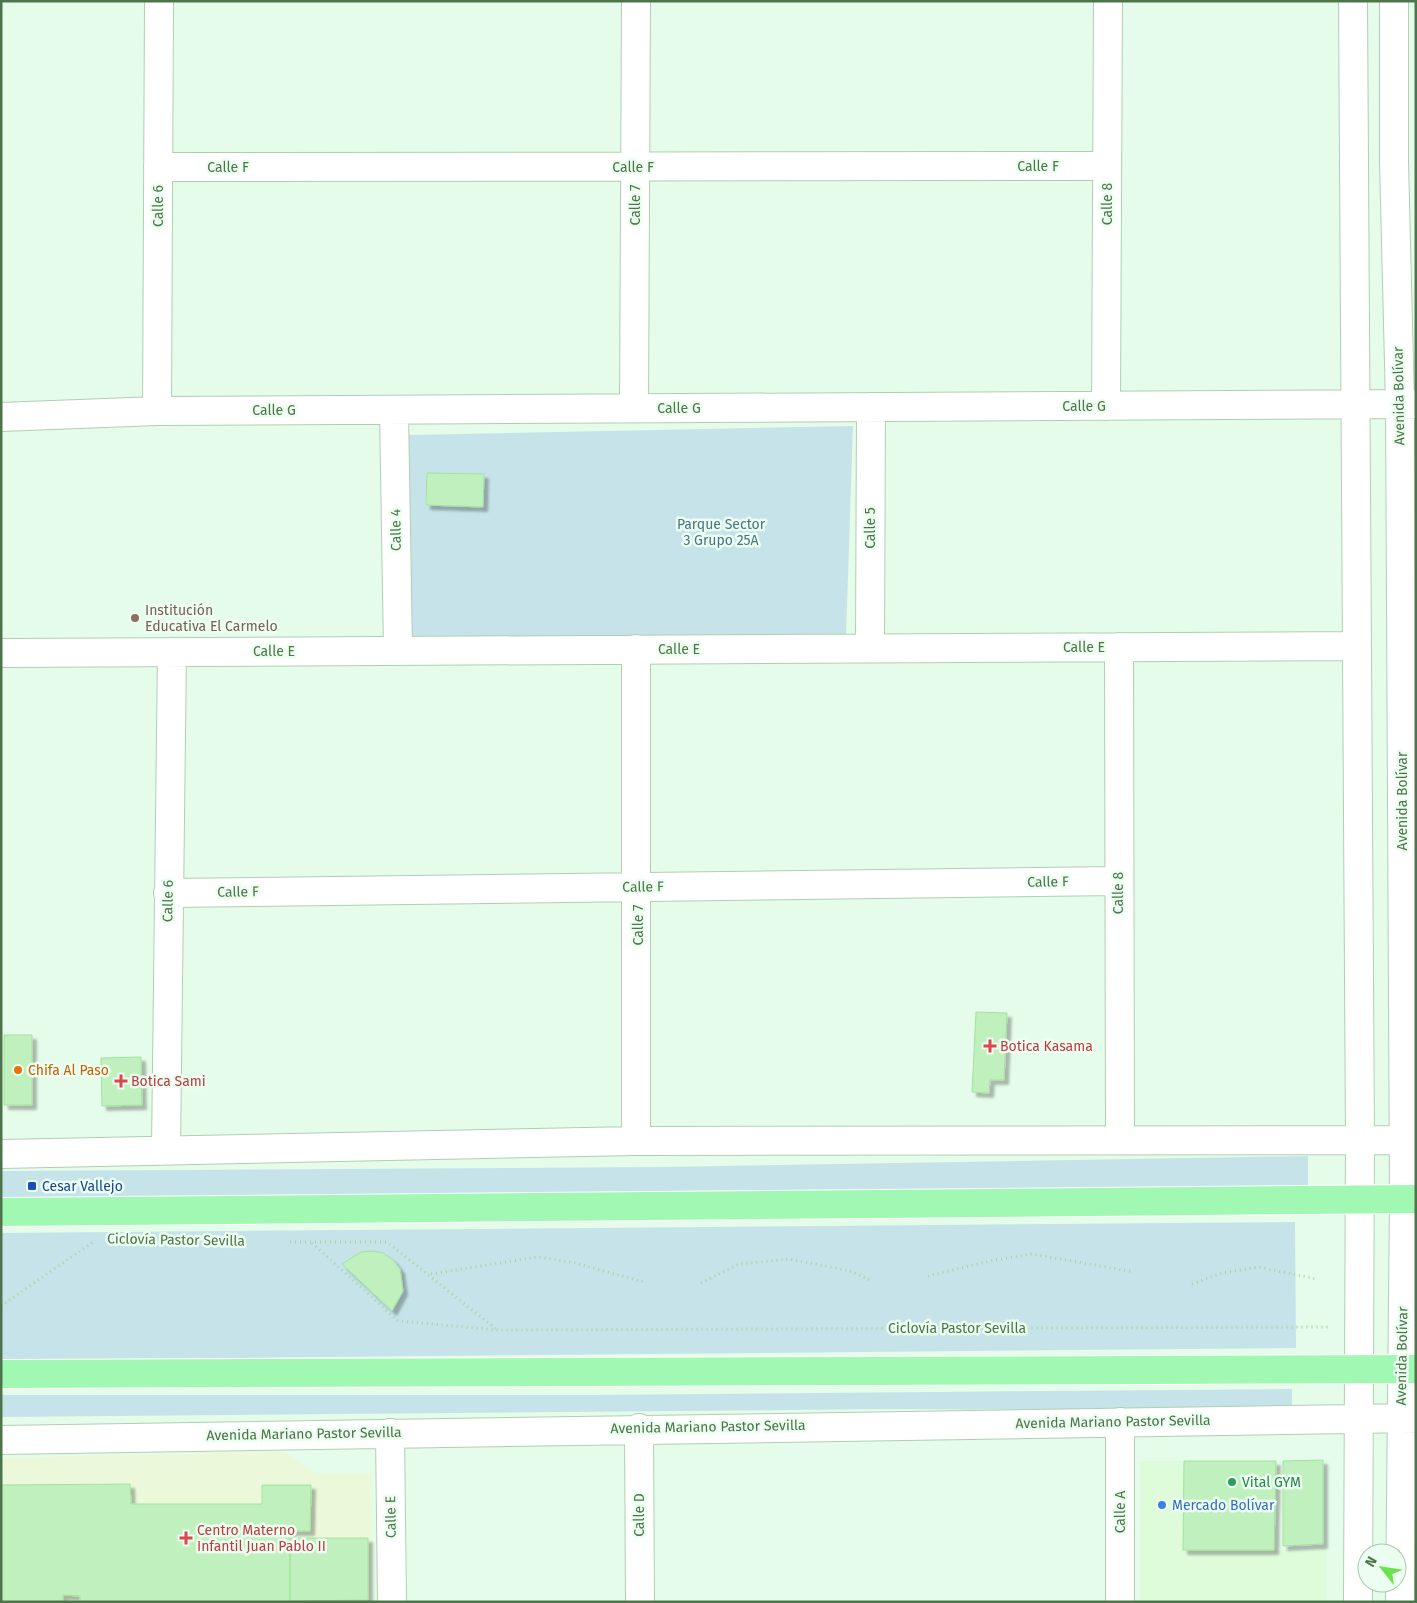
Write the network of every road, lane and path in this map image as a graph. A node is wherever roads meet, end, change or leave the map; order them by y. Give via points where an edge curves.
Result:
1 (159, 1) edge
2 (636, 1) edge
3 (1108, 1) edge
4 (1353, 1) edge
5 (1394, 1) edge
6 (1405, 161) edge
7 (1107, 166) junction
8 (158, 167) junction
9 (636, 167) junction
10 (1356, 404) junction
11 (1408, 404) edge
12 (1106, 406) junction
13 (871, 407) junction
14 (634, 408) junction
15 (394, 410) junction
16 (157, 411) junction
17 (1, 418) edge
18 (1408, 642) edge
19 (1357, 646) junction
20 (1119, 647) junction
21 (870, 648) junction
22 (636, 649) junction
23 (398, 651) junction
24 (1, 652) edge
25 (172, 652) junction
26 (1118, 881) junction
27 (638, 887) junction
28 (168, 892) junction
29 (1120, 1140) junction
30 (1360, 1140) junction
31 (1410, 1140) edge
32 (636, 1141) junction
33 (166, 1150) junction
34 (1, 1154) edge
35 (1410, 1199) edge
36 (1358, 1200) junction
37 (1, 1212) edge
38 (99, 1238) dead end
39 (283, 1242) dead end
40 (312, 1243) junction
41 (1134, 1272) dead end
42 (430, 1274) junction
43 (928, 1276) dead end
44 (1316, 1278) dead end
45 (870, 1280) dead end
46 (644, 1282) dead end
47 (701, 1283) dead end
48 (1192, 1284) dead end
49 (1, 1306) edge
50 (1358, 1327) junction
51 (498, 1330) junction
52 (1358, 1368) junction
53 (1409, 1369) edge
54 (1, 1374) edge
55 (1357, 1418) junction
56 (1408, 1418) edge
57 (1120, 1422) junction
58 (639, 1428) junction
59 (390, 1433) junction
60 (1, 1440) edge
61 (392, 1602) edge
62 (640, 1602) edge
63 (1120, 1602) edge
64 (1358, 1602) edge
65 (1400, 1602) edge

1 - 8 street, Calle 6
2 - 9 street, Calle 7
3 - 7 street, Calle 8
4 - 10 street
5 - 6 street, Avenida Bolívar
6 - 11 street, Avenida Bolívar
7 - 9 street, Calle F
7 - 12 street, Calle 8
8 - 9 street, Calle F
8 - 16 street, Calle 6
9 - 14 street, Calle 7
10 - 11 street
10 - 12 street, Calle G
10 - 19 street
11 - 18 street, Avenida Bolívar
12 - 13 street, Calle G
13 - 14 street, Calle G
13 - 21 street, Calle 5
14 - 15 street, Calle G
15 - 16 street, Calle G
15 - 23 street, Calle 4
16 - 17 street, Calle G
18 - 31 street, Avenida Bolívar
19 - 20 street, Calle E
19 - 30 street
20 - 21 street, Calle E
20 - 26 street, Calle 8
21 - 22 street, Calle E
22 - 23 street, Calle E
22 - 27 street, Calle 7
23 - 25 street, Calle E
24 - 25 street, Calle E
25 - 28 street, Calle 6
26 - 27 street, Calle F
26 - 29 street, Calle 8
27 - 28 street, Calle F
27 - 32 street, Calle 7
28 - 33 street, Calle 6
29 - 30 street
29 - 32 street
30 - 31 street
30 - 36 street
31 - 35 street, Avenida Bolívar
32 - 33 street
33 - 34 street
35 - 36 main road
35 - 53 street, Avenida Bolívar
36 - 37 main road
36 - 50 street
38 - 49 path, Ciclovía Pastor Sevilla
39 - 40 path
40 - 42 path via 387,1242
40 - 51 path, Ciclovía Pastor Sevilla via 398,1321
41 - 43 path via 1032,1254
42 - 46 path via 537,1257 571,1262
42 - 51 path
44 - 48 path via 1259,1267 1222,1272
45 - 47 path via 850,1271 789,1259 739,1264
50 - 51 path, Ciclovía Pastor Sevilla
50 - 52 street
52 - 53 main road
52 - 54 main road
52 - 55 street
53 - 56 street, Avenida Bolívar
55 - 56 street, Avenida Mariano Pastor Sevilla
55 - 57 street, Avenida Mariano Pastor Sevilla
55 - 64 street
56 - 65 street, Avenida Bolívar
57 - 58 street, Avenida Mariano Pastor Sevilla
57 - 63 street, Calle A
58 - 59 street, Avenida Mariano Pastor Sevilla
58 - 62 street, Calle D
59 - 60 street, Avenida Mariano Pastor Sevilla
59 - 61 street, Calle E

